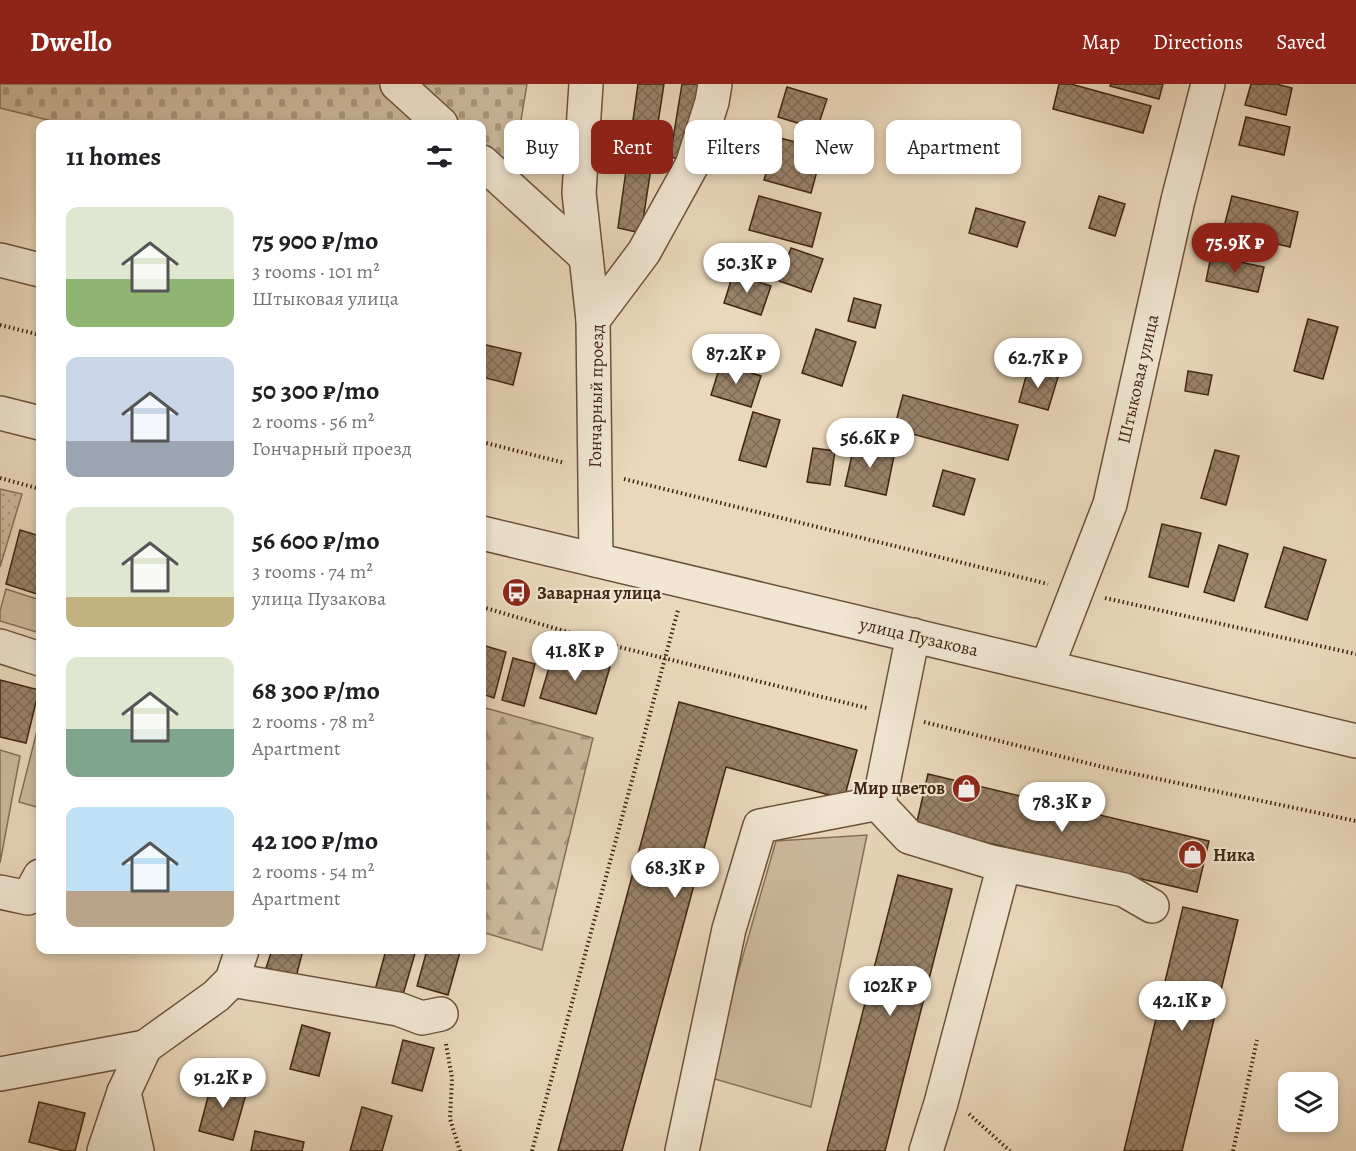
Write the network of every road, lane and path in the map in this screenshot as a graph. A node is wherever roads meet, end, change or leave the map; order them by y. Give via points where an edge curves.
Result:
1 (397, 84) edge
2 (586, 84) edge
3 (715, 84) edge
4 (1209, 84) edge
5 (437, 120) edge
6 (486, 166) edge
7 (586, 257) junction
8 (0, 260) edge
9 (36, 269) edge
10 (593, 320) junction
11 (0, 325) edge
12 (36, 334) edge
13 (0, 413) edge
14 (36, 422) edge
15 (486, 443) edge
16 (595, 471) junction
17 (0, 478) edge
18 (36, 488) edge
19 (486, 534) edge
20 (596, 560) junction
21 (686, 582) junction
22 (1076, 592) junction
23 (913, 635) junction
24 (0, 646) edge
25 (1356, 654) edge
26 (36, 657) edge
27 (1047, 667) junction
28 (1356, 741) edge
29 (877, 803) junction
30 (1004, 865) junction
31 (36, 883) edge
32 (0, 892) edge
33 (1152, 906) dead end
34 (241, 954) edge
35 (232, 980) junction
36 (441, 1014) joint
37 (1257, 1040) dead end
38 (145, 1047) junction
39 (0, 1074) edge
40 (124, 1092) junction
41 (944, 1092) junction
42 (104, 1151) edge
43 (137, 1151) edge
44 (460, 1151) edge
45 (532, 1151) edge
46 (682, 1151) edge
47 (926, 1151) edge
48 (1010, 1151) edge
49 (1233, 1151) edge

1 - 5 street
2 - 7 street via 579,194
3 - 10 street, Гончарный проезд via 692,165 644,252
4 - 22 street, Штыковая улица via 1178,200 1110,504
6 - 7 street
7 - 10 street
8 - 9 street
10 - 16 street, Гончарный проезд
11 - 12 path
13 - 14 street
15 - 16 path
16 - 20 street, Гончарный проезд
16 - 22 path
17 - 18 path
19 - 20 street, улица Пузакова
20 - 21 street, улица Пузакова
21 - 23 street, улица Пузакова
21 - 45 path
22 - 25 path
22 - 27 street, Штыковая улица
23 - 27 street, улица Пузакова
23 - 29 street
24 - 26 street
27 - 28 street, улица Пузакова
29 - 30 street via 909,837
29 - 46 street via 760,826 729,929
30 - 33 street via 1124,890
30 - 41 street
31 - 32 street via 28,898
34 - 35 street
35 - 36 street via 398,1009 422,1018
35 - 38 street
36 - 44 path via 452,1078 450,1119
37 - 49 path
38 - 39 street
38 - 40 street
40 - 42 street
40 - 43 street
41 - 47 street
41 - 48 path

